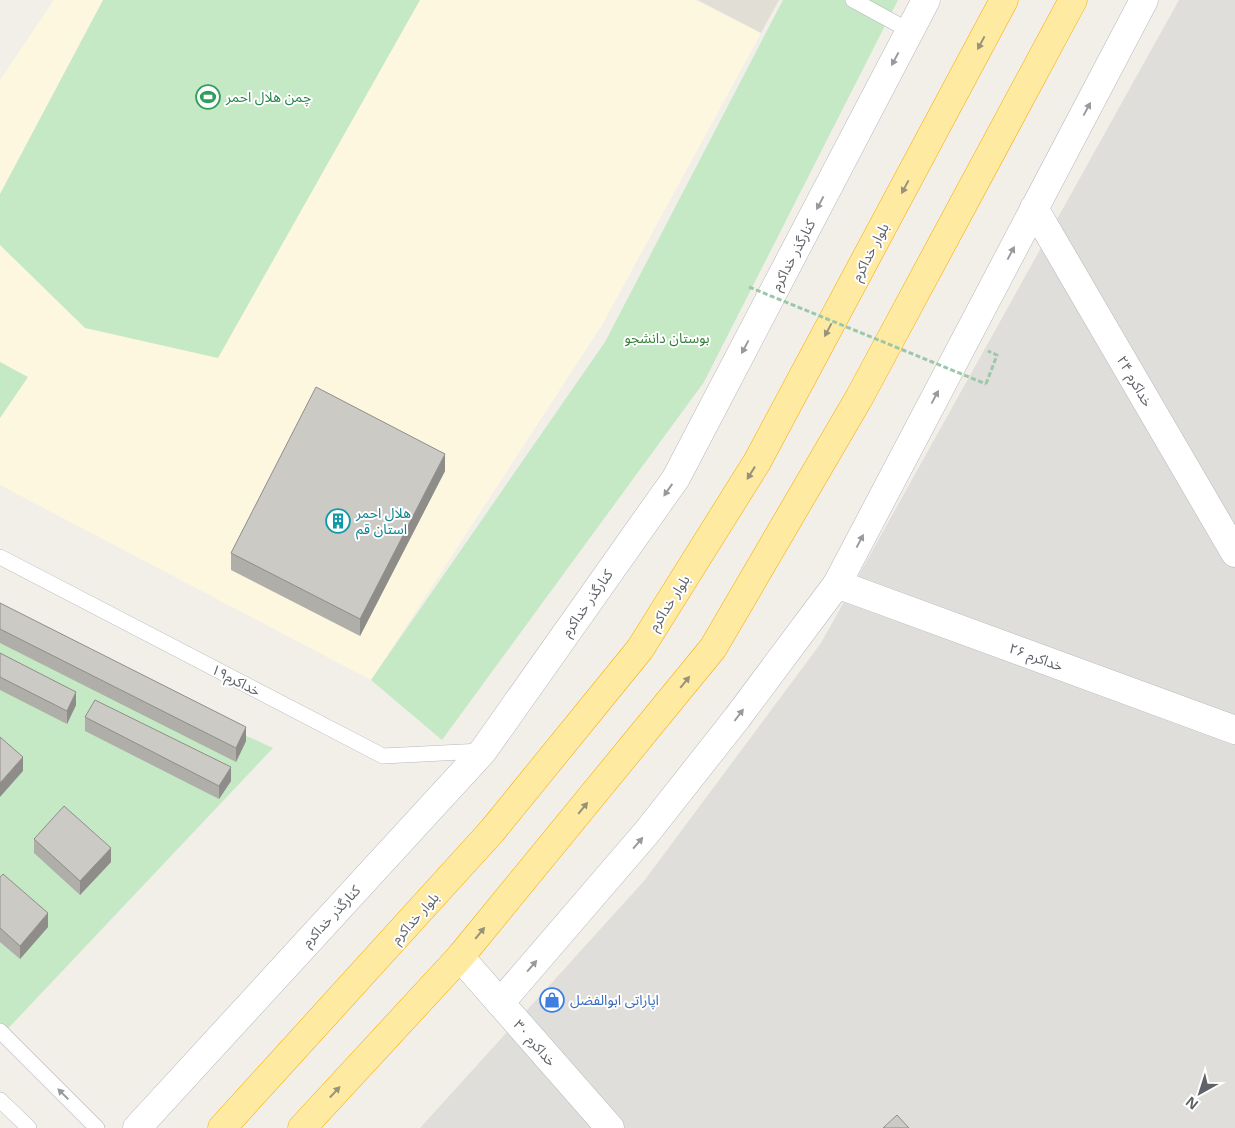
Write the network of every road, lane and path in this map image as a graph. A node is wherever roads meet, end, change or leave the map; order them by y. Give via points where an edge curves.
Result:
1 (853, 0) edge
2 (926, 0) edge
3 (1004, 0) edge
4 (1073, 0) edge
5 (1144, 0) edge
6 (910, 31) junction
7 (1034, 208) junction
8 (749, 287) dead end
9 (997, 355) dead end
10 (1235, 553) edge
11 (0, 557) edge
12 (837, 584) junction
13 (1235, 730) edge
14 (483, 751) junction
15 (460, 957) junction
16 (500, 1003) junction
17 (0, 1031) edge
18 (0, 1100) edge
19 (29, 1128) edge
20 (98, 1128) edge
21 (137, 1128) edge
22 (222, 1128) edge
23 (302, 1128) edge
24 (610, 1128) edge

1 - 6 lane
2 - 6 street, کنارگذر خداکرم
3 -> 22 highway, بلوار خداکرم via 757,462 640,649 492,832
15 -> 4 highway via 713,648 859,398
7 -> 5 street
6 -> 14 street, کنارگذر خداکرم via 676,478
7 - 10 street, ۲۴ خداکرم
12 -> 7 street
8 - 9 path, bridge via 986,384
11 - 14 lane, ۱۹خداکرم via 383,756
12 - 13 street, ۲۶ خداکرم
16 -> 12 street via 647,832
14 - 21 street, کنارگذر خداکرم
15 - 16 street, خداکرم ۳۰
23 -> 15 highway
16 - 24 street, خداکرم ۳۰
20 -> 17 lane
18 - 19 lane

